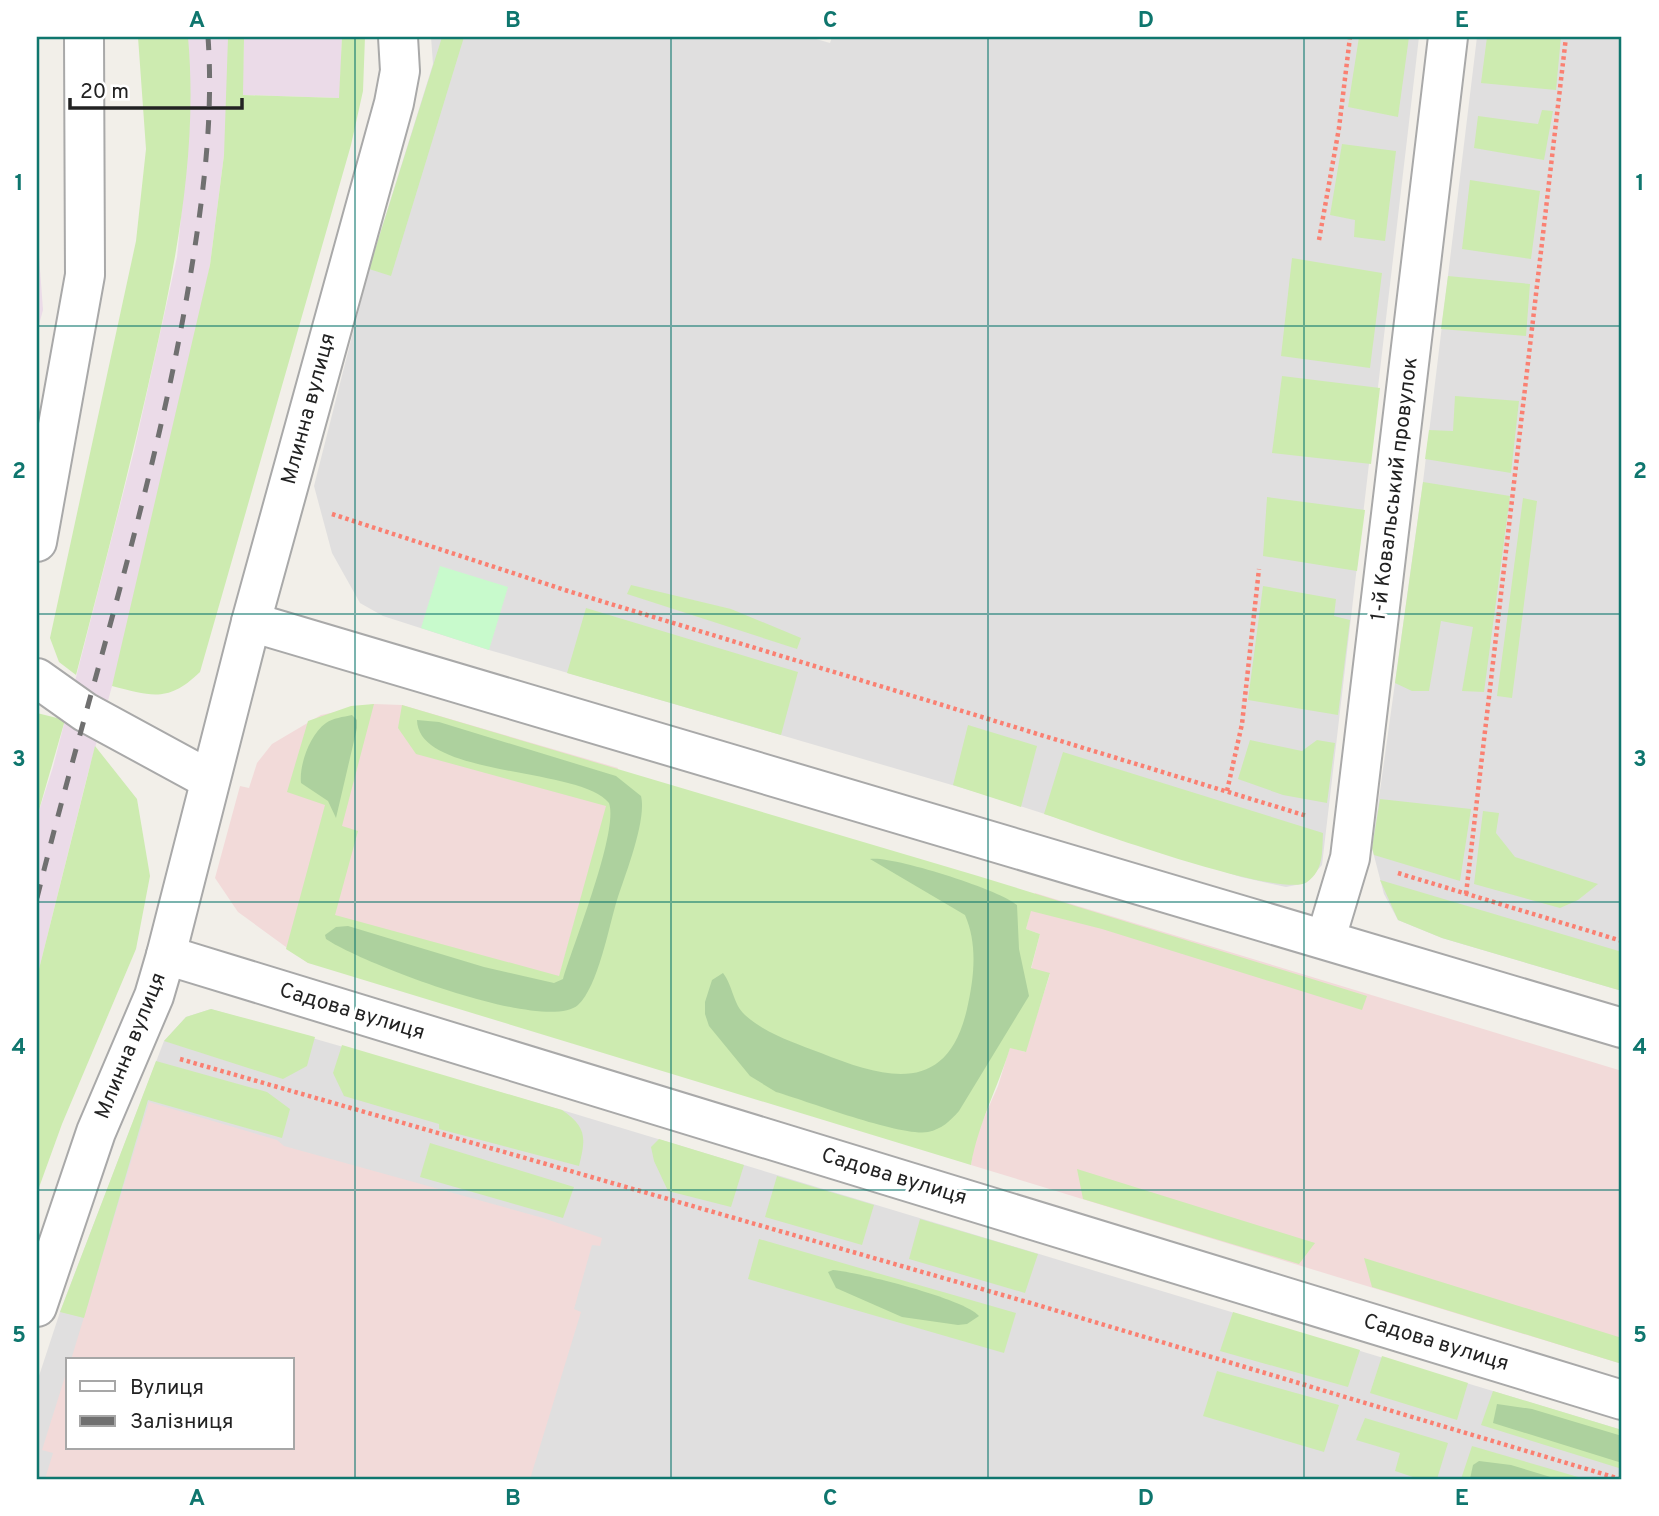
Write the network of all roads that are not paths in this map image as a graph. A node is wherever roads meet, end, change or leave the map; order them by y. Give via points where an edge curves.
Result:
1 (84, 37) edge
2 (398, 37) edge
3 (1448, 37) edge
4 (37, 542) edge
5 (251, 622) junction
6 (37, 678) edge
7 (210, 780) junction
8 (1326, 938) junction
9 (166, 955) junction
10 (1622, 1028) edge
11 (37, 1307) edge
12 (1622, 1400) edge

1 - 4 street via 85,275
2 - 5 street, Млинна вулиця via 400,71 394,103
3 - 8 street, 1-й Ковальський провулок via 1350,858
5 - 7 street, Млинна вулиця
5 - 8 street
6 - 7 street via 85,712
7 - 9 street, Млинна вулиця
8 - 10 street
9 - 11 street, Млинна вулиця via 96,1132
9 - 12 street, Садова вулиця

